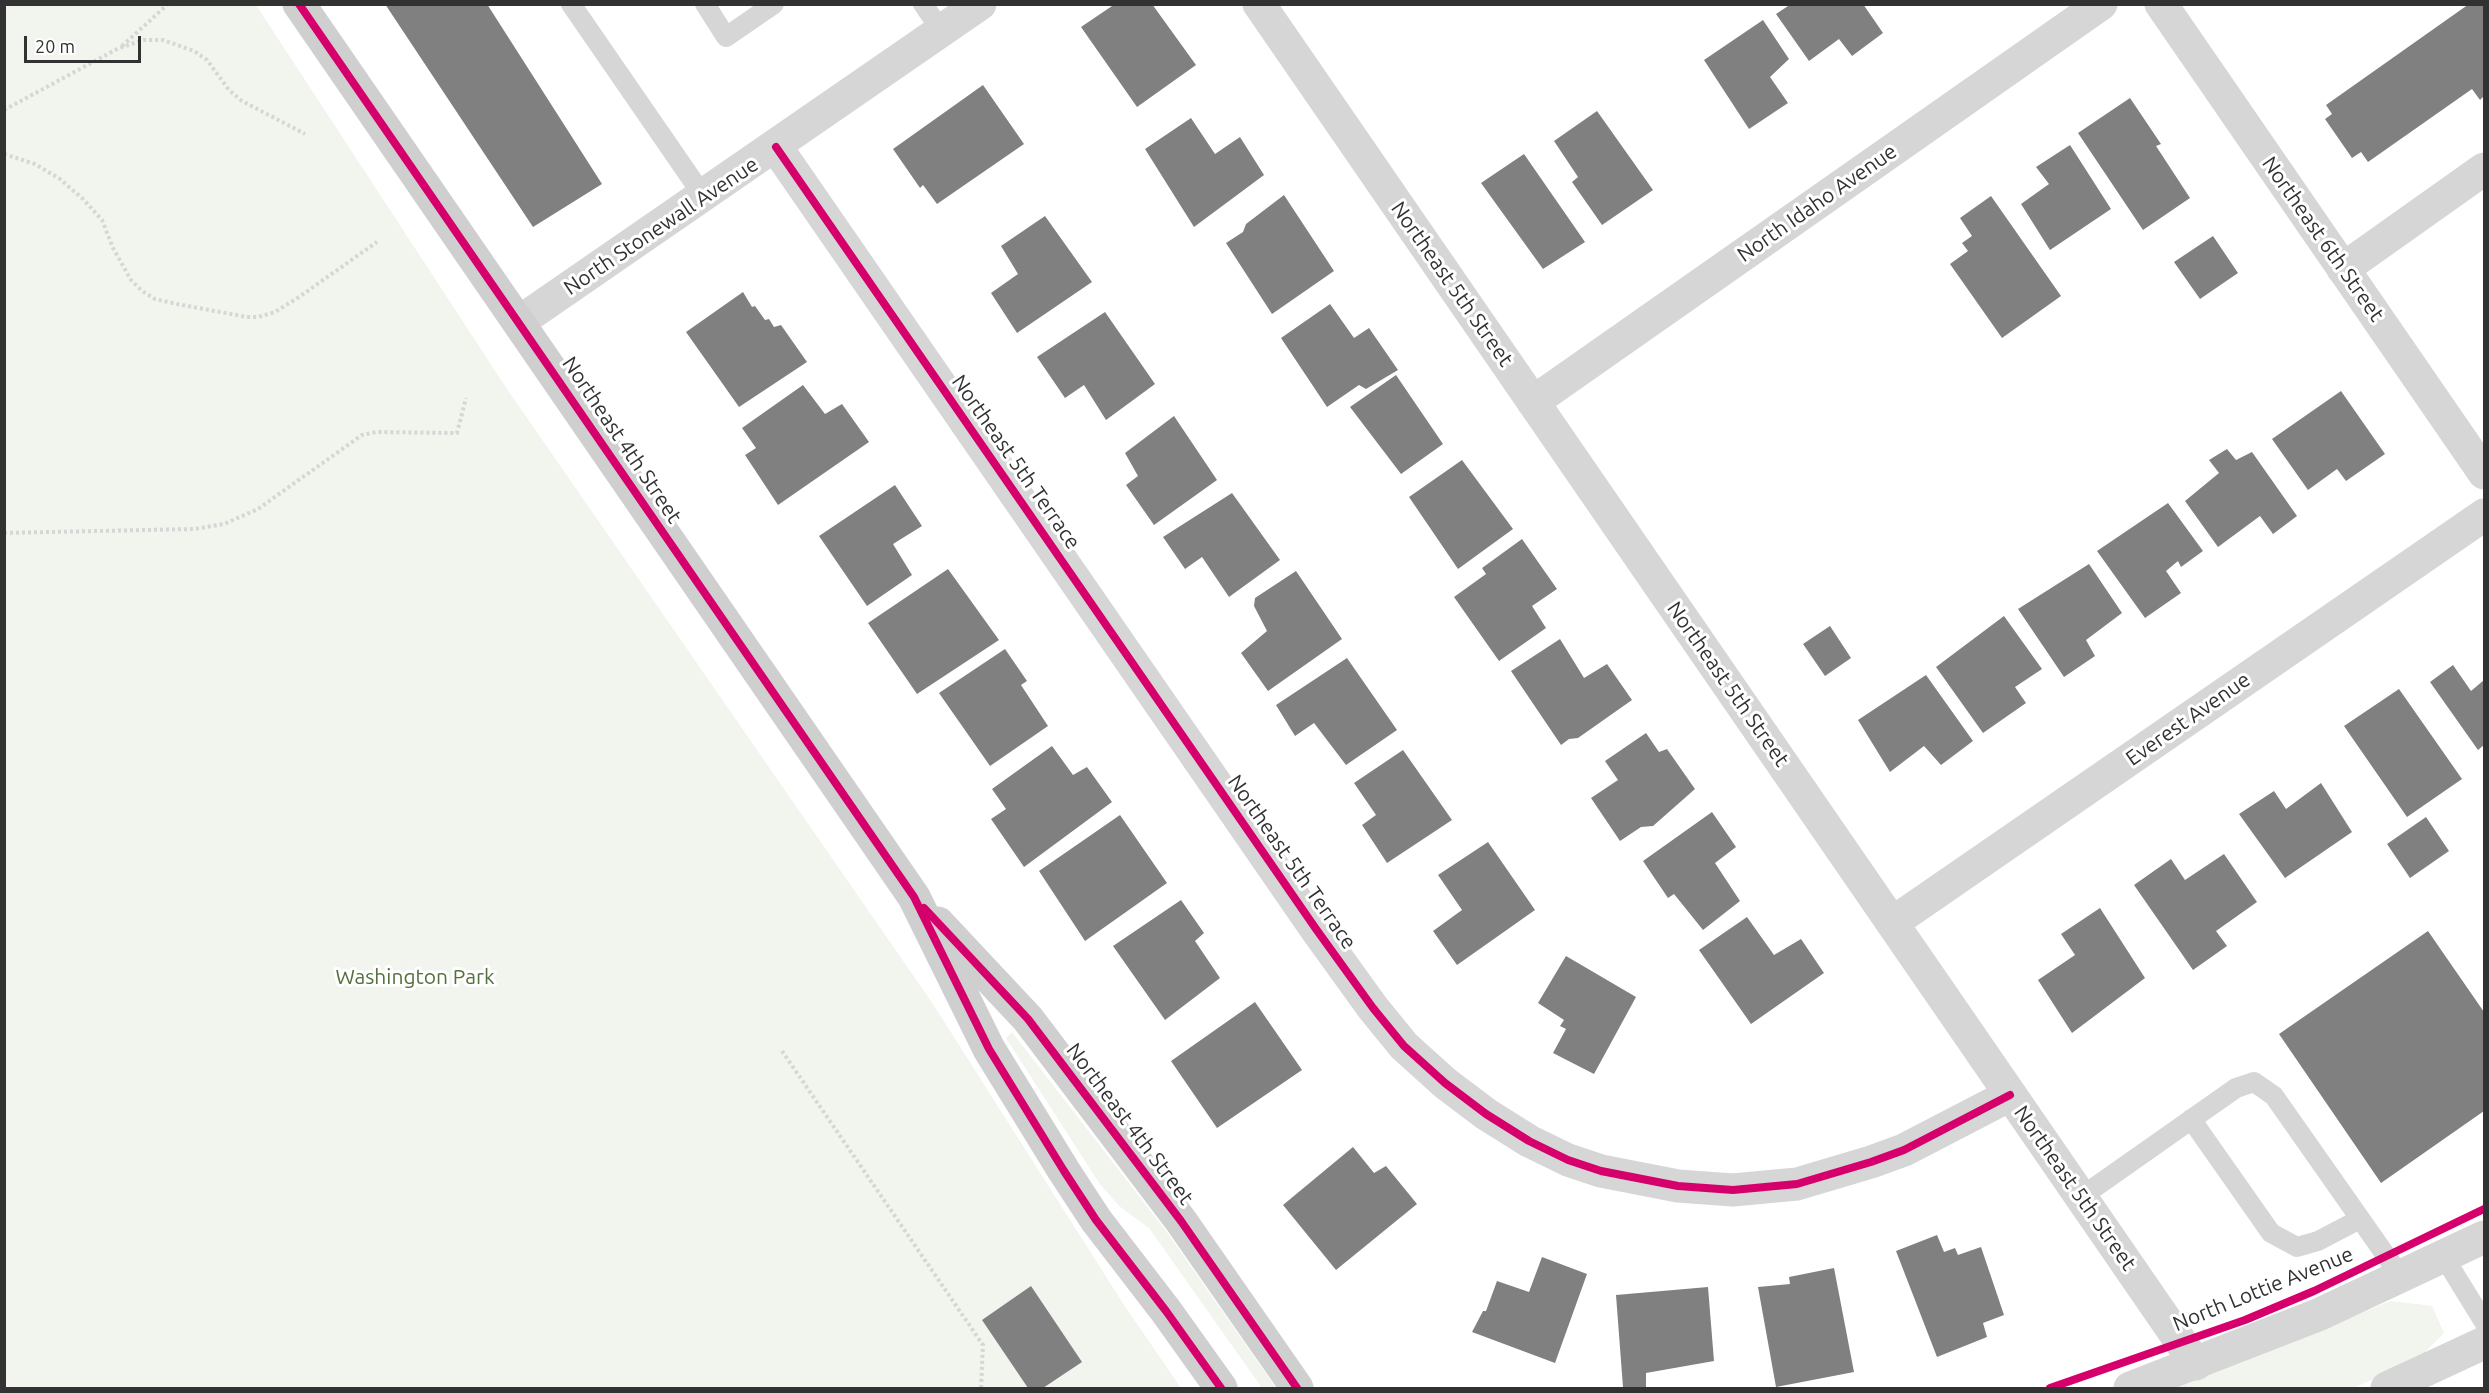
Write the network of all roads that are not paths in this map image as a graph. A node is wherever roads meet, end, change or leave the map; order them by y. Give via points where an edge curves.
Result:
1 (299, 4) edge
2 (572, 4) edge
3 (705, 4) edge
4 (774, 4) edge
5 (923, 4) edge
6 (980, 4) edge
7 (1259, 4) edge
8 (2101, 4) edge
9 (2161, 4) edge
10 (942, 32) junction
11 (776, 147) junction
12 (2484, 169) edge
13 (704, 197) junction
14 (2343, 269) junction
15 (519, 322) junction
16 (1533, 402) junction
17 (2484, 473) edge
18 (2484, 515) edge
19 (914, 897) junction
20 (1892, 923) junction
21 (2010, 1095) junction
22 (2191, 1119) junction
23 (2081, 1197) junction
24 (2361, 1219) junction
25 (2484, 1237) edge
26 (2444, 1257) junction
27 (2401, 1277) junction
28 (2484, 1322) edge
29 (2484, 1343) edge
30 (2196, 1365) junction
31 (1221, 1389) edge
32 (1297, 1389) edge
33 (2130, 1389) edge
34 (2387, 1389) edge

1 - 15 main road, Northeast 4th Street
2 - 13 lane
3 - 4 lane via 726,37
5 - 10 lane
6 - 10 street, North Stonewall Avenue
7 - 16 street, Northeast 5th Street
8 - 16 street, North Idaho Avenue
9 - 14 street, Northeast 6th Street
10 - 11 street, North Stonewall Avenue
11 - 13 street, North Stonewall Avenue
11 - 21 street, Northeast 5th Terrace via 1316,929 1404,1046 1445,1083 1520,1136 1568,1160 1601,1172 1678,1186 1733,1190 1797,1184 1870,1162 1904,1150
12 - 14 street
13 - 15 street, North Stonewall Avenue
14 - 17 street, Northeast 6th Street
15 - 19 main road, Northeast 4th Street
16 - 20 street, Northeast 5th Street
18 - 20 street, Everest Avenue
19 - 31 main road, Northeast 4th Street via 989,1049 1064,1172
19 - 32 main road, Northeast 4th Street via 1028,1019 1181,1221
20 - 21 street, Northeast 5th Street
21 - 23 street, Northeast 5th Street
22 - 23 lane
22 - 24 lane via 2271,1233 2297,1247
22 - 24 lane via 2236,1088 2254,1082 2274,1096
23 - 30 street, Northeast 5th Street
24 - 27 lane
25 - 26 street, North Lottie Avenue
26 - 27 street, North Lottie Avenue
26 - 28 lane
27 - 30 street, North Lottie Avenue
29 - 34 street
30 - 33 street, North Lottie Avenue

